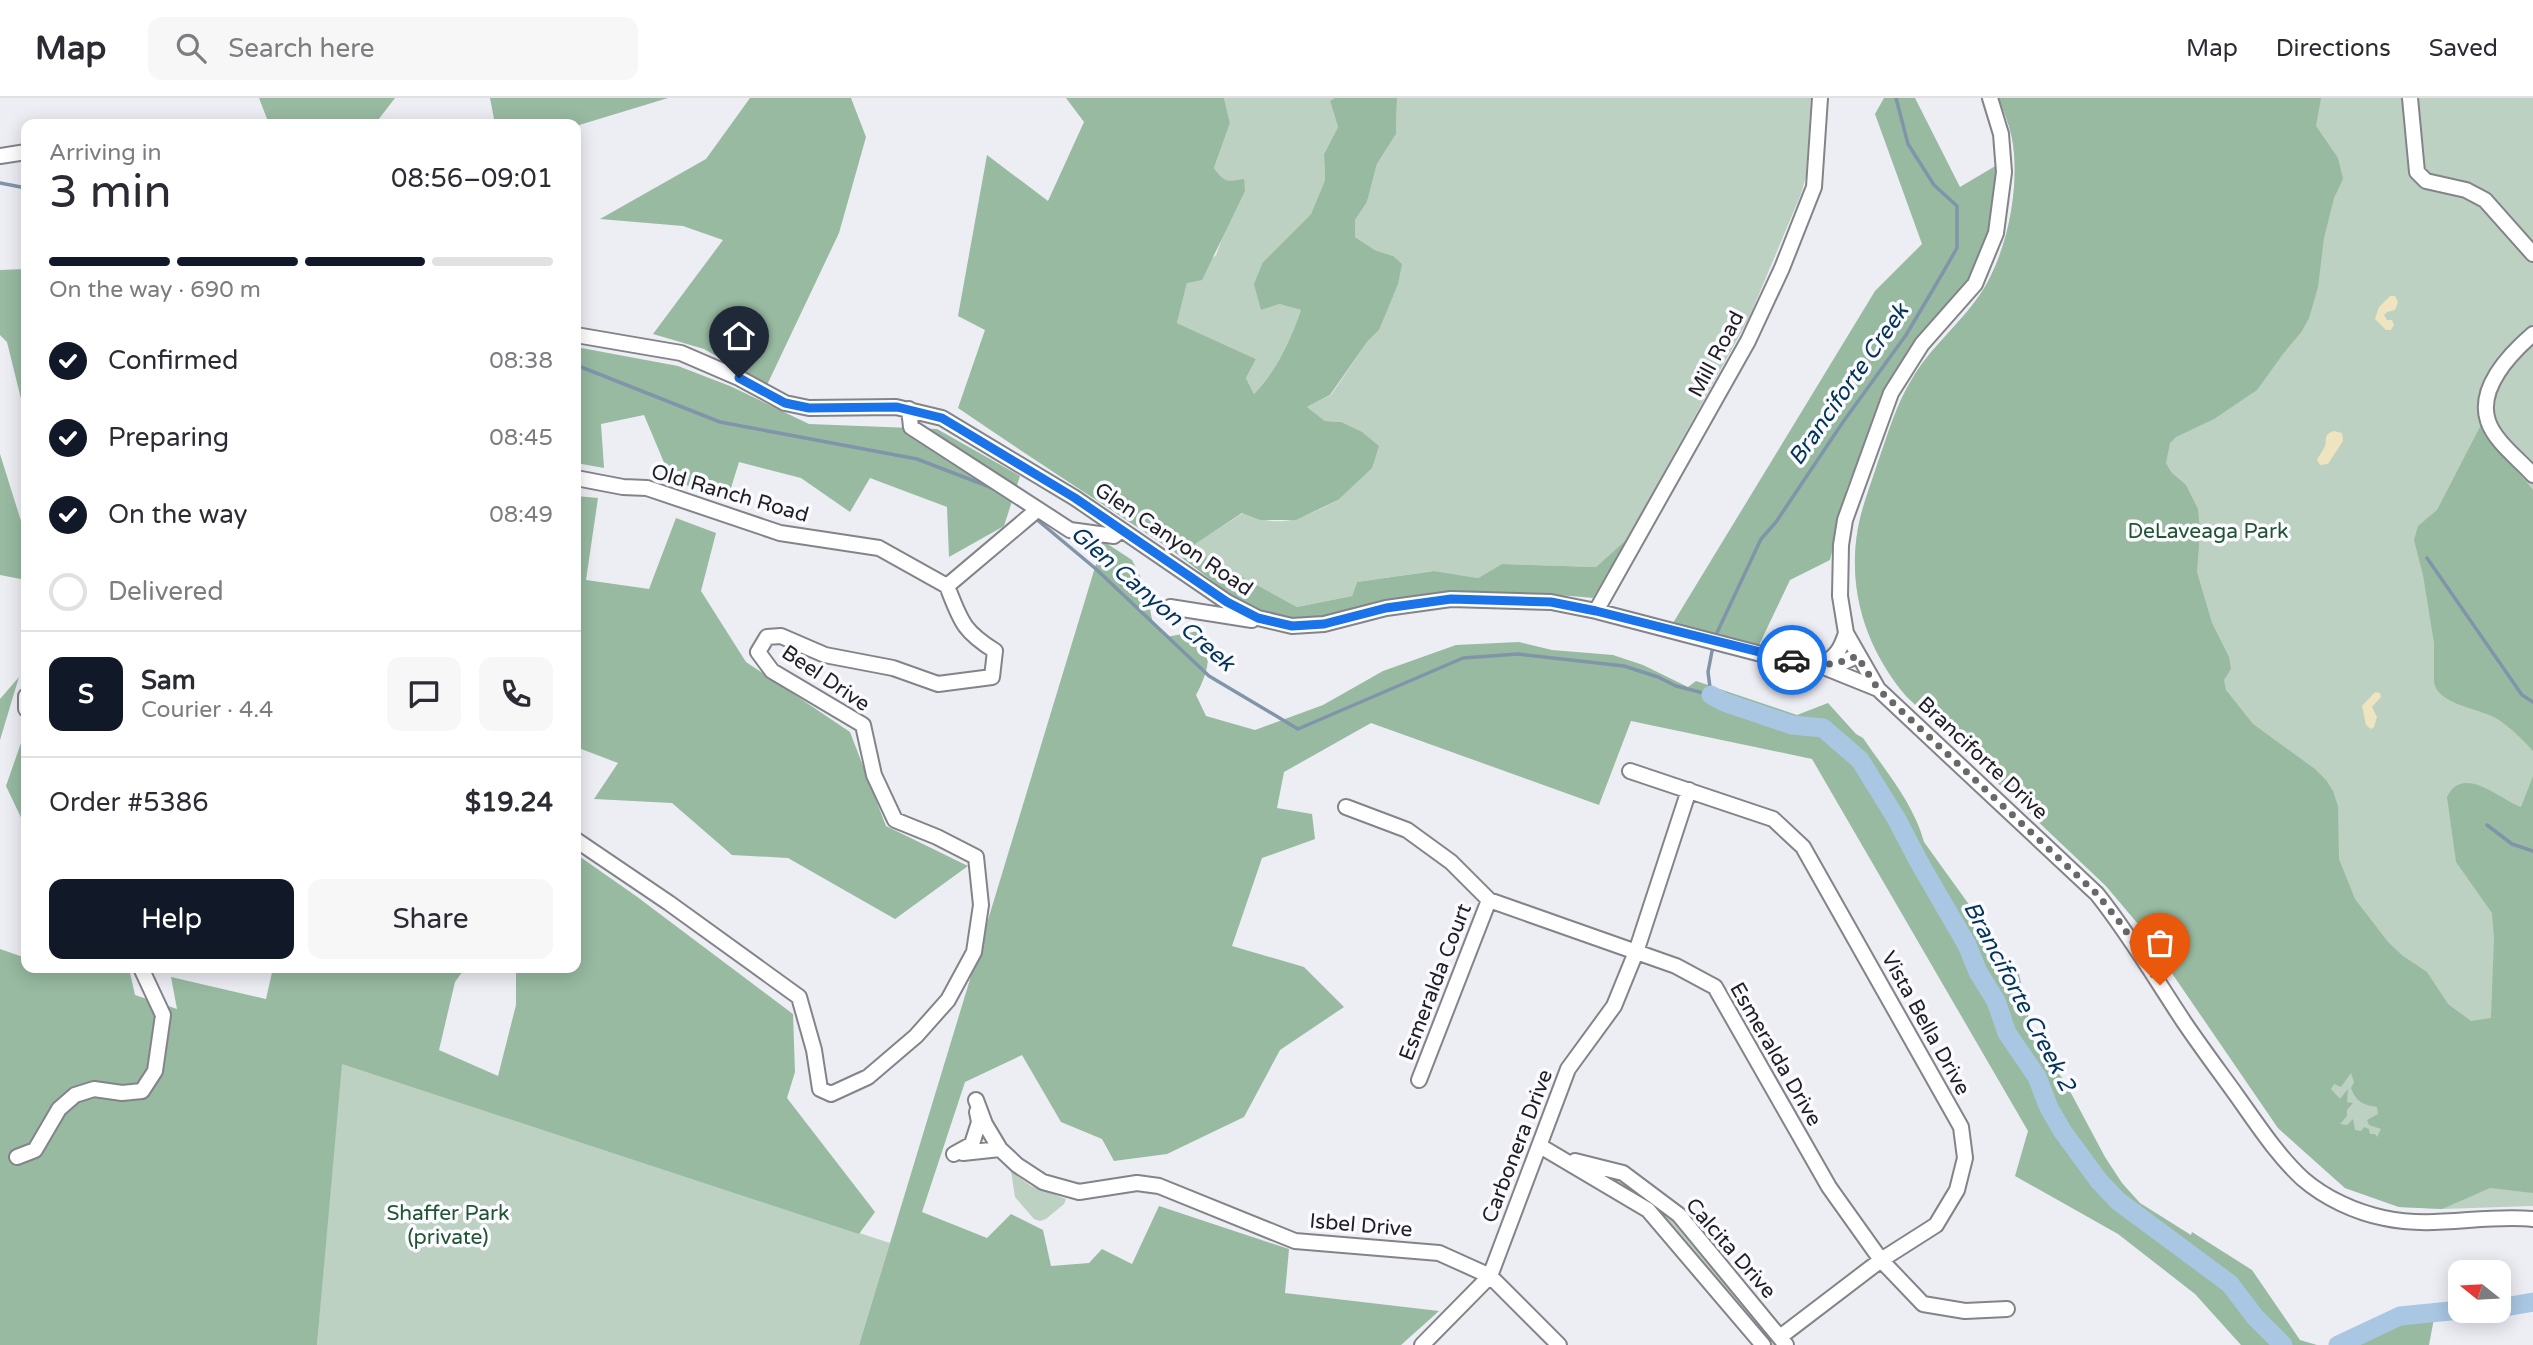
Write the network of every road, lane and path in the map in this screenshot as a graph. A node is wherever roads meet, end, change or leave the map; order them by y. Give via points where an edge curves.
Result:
1 (1820, 98) edge
2 (1990, 98) edge
3 (2410, 98) edge
4 (21, 153) edge
5 (0, 156) edge
6 (2533, 254) edge
7 (2533, 334) edge
8 (581, 336) edge
9 (909, 409) junction
10 (2533, 475) edge
11 (581, 479) edge
12 (1031, 511) junction
13 (1121, 530) junction
14 (947, 586) junction
15 (1170, 607) dead end
16 (1596, 611) junction
17 (1292, 626) junction
18 (1846, 633) junction
19 (1857, 656) junction
20 (1820, 666) junction
21 (1878, 689) junction
22 (1630, 771) dead end
23 (1689, 790) junction
24 (1346, 807) dead end
25 (581, 843) edge
26 (1489, 900) junction
27 (1636, 952) junction
28 (143, 973) edge
29 (1419, 1080) dead end
30 (1540, 1146) junction
31 (1000, 1149) dead end
32 (17, 1157) dead end
33 (1560, 1157) junction
34 (2533, 1219) edge
35 (1881, 1260) junction
36 (1490, 1276) junction
37 (2007, 1309) dead end
38 (1783, 1341) edge
39 (1422, 1345) edge
40 (1559, 1345) edge
41 (1763, 1345) edge

1 - 16 street, Mill Road via 1814,187 1782,268 1748,341
2 - 18 street, Branciforte Drive via 2001,134 2004,172 1996,233 1975,284 1922,344 1891,393 1853,495 1840,545
3 - 6 street via 2417,172 2426,181 2486,200
4 - 5 street
7 - 10 street via 2498,373 2486,406 2494,432
8 - 9 street, Glen Canyon Road via 681,353 785,403 809,408
9 - 12 street via 911,427 996,481
9 - 13 street, Glen Canyon Road via 942,418
11 - 14 street, Old Ranch Road via 647,488 780,533 879,548
12 - 13 street via 1070,530 1114,536
12 - 14 street
13 - 17 street, Glen Canyon Road via 1227,602 1258,618
14 - 25 street, Beel Drive via 962,624 995,651 992,677 938,684 893,668 825,654 781,636 767,636 758,652 772,671 863,725 874,775 895,821 976,856 981,905 974,952 948,1000 916,1036 868,1077 831,1094 820,1089 799,997
15 - 17 street
16 - 17 street, Glen Canyon Road via 1551,602 1451,599
16 - 20 street, Glen Canyon Road
18 - 19 street, Branciforte Drive
18 - 20 street via 1842,648
19 - 20 street, Glen Canyon Road
19 - 21 street, Branciforte Drive
20 - 21 street
21 - 34 street, Branciforte Drive via 2097,894 2276,1150 2304,1180 2353,1209 2384,1219 2416,1223
22 - 23 street, Vista Bella Drive
23 - 27 street, Carbonera Drive
23 - 35 street, Vista Bella Drive via 1773,819 1803,847 1961,1127 1965,1158 1957,1190 1936,1225
24 - 26 street, Esmeralda Drive via 1406,830 1451,862
26 - 27 street, Esmeralda Drive
26 - 29 street, Esmeralda Court
27 - 30 street, Carbonera Drive via 1614,1006 1568,1069
27 - 35 street, Esmeralda Drive via 1715,987 1829,1186
28 - 32 street via 163,1015 155,1071 142,1091 94,1089 75,1095 59,1109 35,1150
30 - 33 street, Calcita Drive
30 - 36 street, Carbonera Drive
31 - 36 street, Isbel Drive via 1043,1182 1079,1192 1137,1183 1159,1186 1295,1241 1439,1253
33 - 38 street, Calcita Drive via 1623,1173 1679,1215
33 - 41 street, Calcita Drive via 1648,1210
35 - 37 street, Esmeralda Drive via 1923,1304 1965,1311
35 - 38 street, Vista Bella Drive
36 - 39 street, Carbonera Drive
36 - 40 street, Isbel Drive

